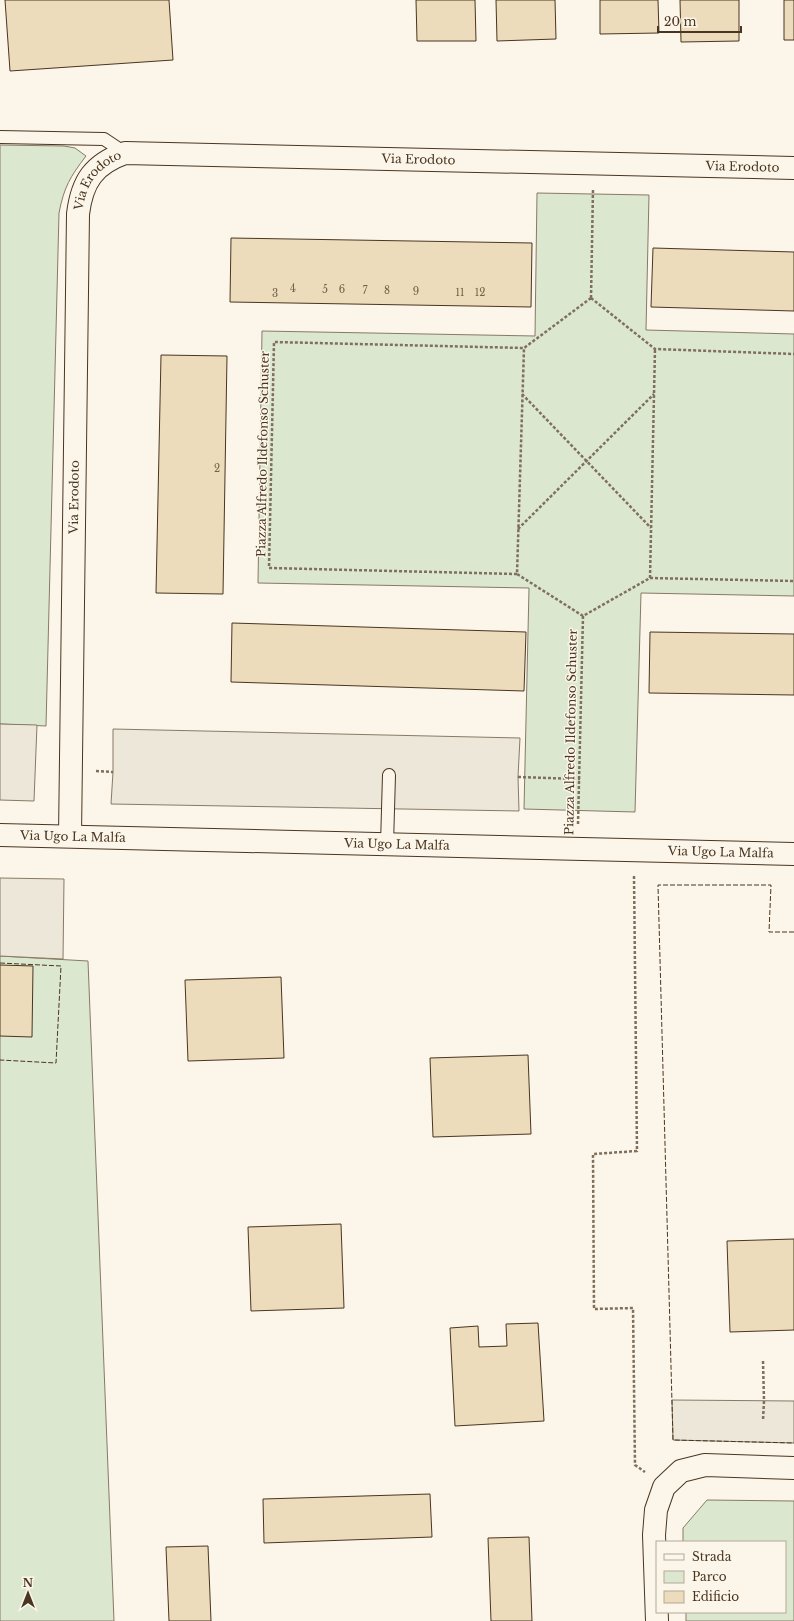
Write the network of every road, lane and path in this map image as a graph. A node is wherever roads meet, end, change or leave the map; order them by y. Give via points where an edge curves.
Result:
1 (0, 137) edge
2 (125, 153) junction
3 (794, 168) edge
4 (593, 188) dead end
5 (591, 298) junction
6 (524, 348) junction
7 (656, 349) junction
8 (794, 354) edge
9 (522, 394) junction
10 (654, 394) junction
11 (587, 460) junction
12 (651, 529) junction
13 (518, 530) junction
14 (517, 574) junction
15 (650, 578) junction
16 (794, 581) edge
17 (583, 616) junction
18 (389, 775) dead end
19 (518, 777) dead end
20 (580, 779) junction
21 (0, 835) edge
22 (70, 836) junction
23 (387, 844) junction
24 (578, 848) junction
25 (634, 850) junction
26 (794, 854) edge
27 (763, 1361) dead end
28 (763, 1420) dead end
29 (794, 1468) edge
30 (664, 1487) junction
31 (656, 1592) edge

1 - 2 lane via 104,139
2 - 3 street, Via Erodoto
2 - 22 street, Via Erodoto via 105,161 93,172 83,189 78,214
4 - 5 path
5 - 6 path
5 - 7 path
6 - 9 path
6 - 14 path, Piazza Alfredo Ildefonso Schuster via 274,342 269,568
7 - 8 path
7 - 10 path
9 - 11 path
9 - 13 path
10 - 11 path
10 - 12 path
11 - 12 path
11 - 13 path
12 - 15 path
13 - 14 path
14 - 17 path, Piazza Alfredo Ildefonso Schuster
15 - 16 path
15 - 17 path, Piazza Alfredo Ildefonso Schuster
17 - 20 path, Piazza Alfredo Ildefonso Schuster
18 - 23 lane
19 - 20 path
20 - 24 path, Piazza Alfredo Ildefonso Schuster
21 - 22 street, Via Ugo La Malfa
22 - 23 street, Via Ugo La Malfa
23 - 24 street, Via Ugo La Malfa
24 - 25 street, Via Ugo La Malfa
25 - 26 street, Via Ugo La Malfa
25 - 30 path via 637,1151 593,1154 594,1309 633,1308 635,1465
27 - 28 path
29 - 30 street via 705,1465 681,1471
30 - 31 street via 656,1510 654,1535

